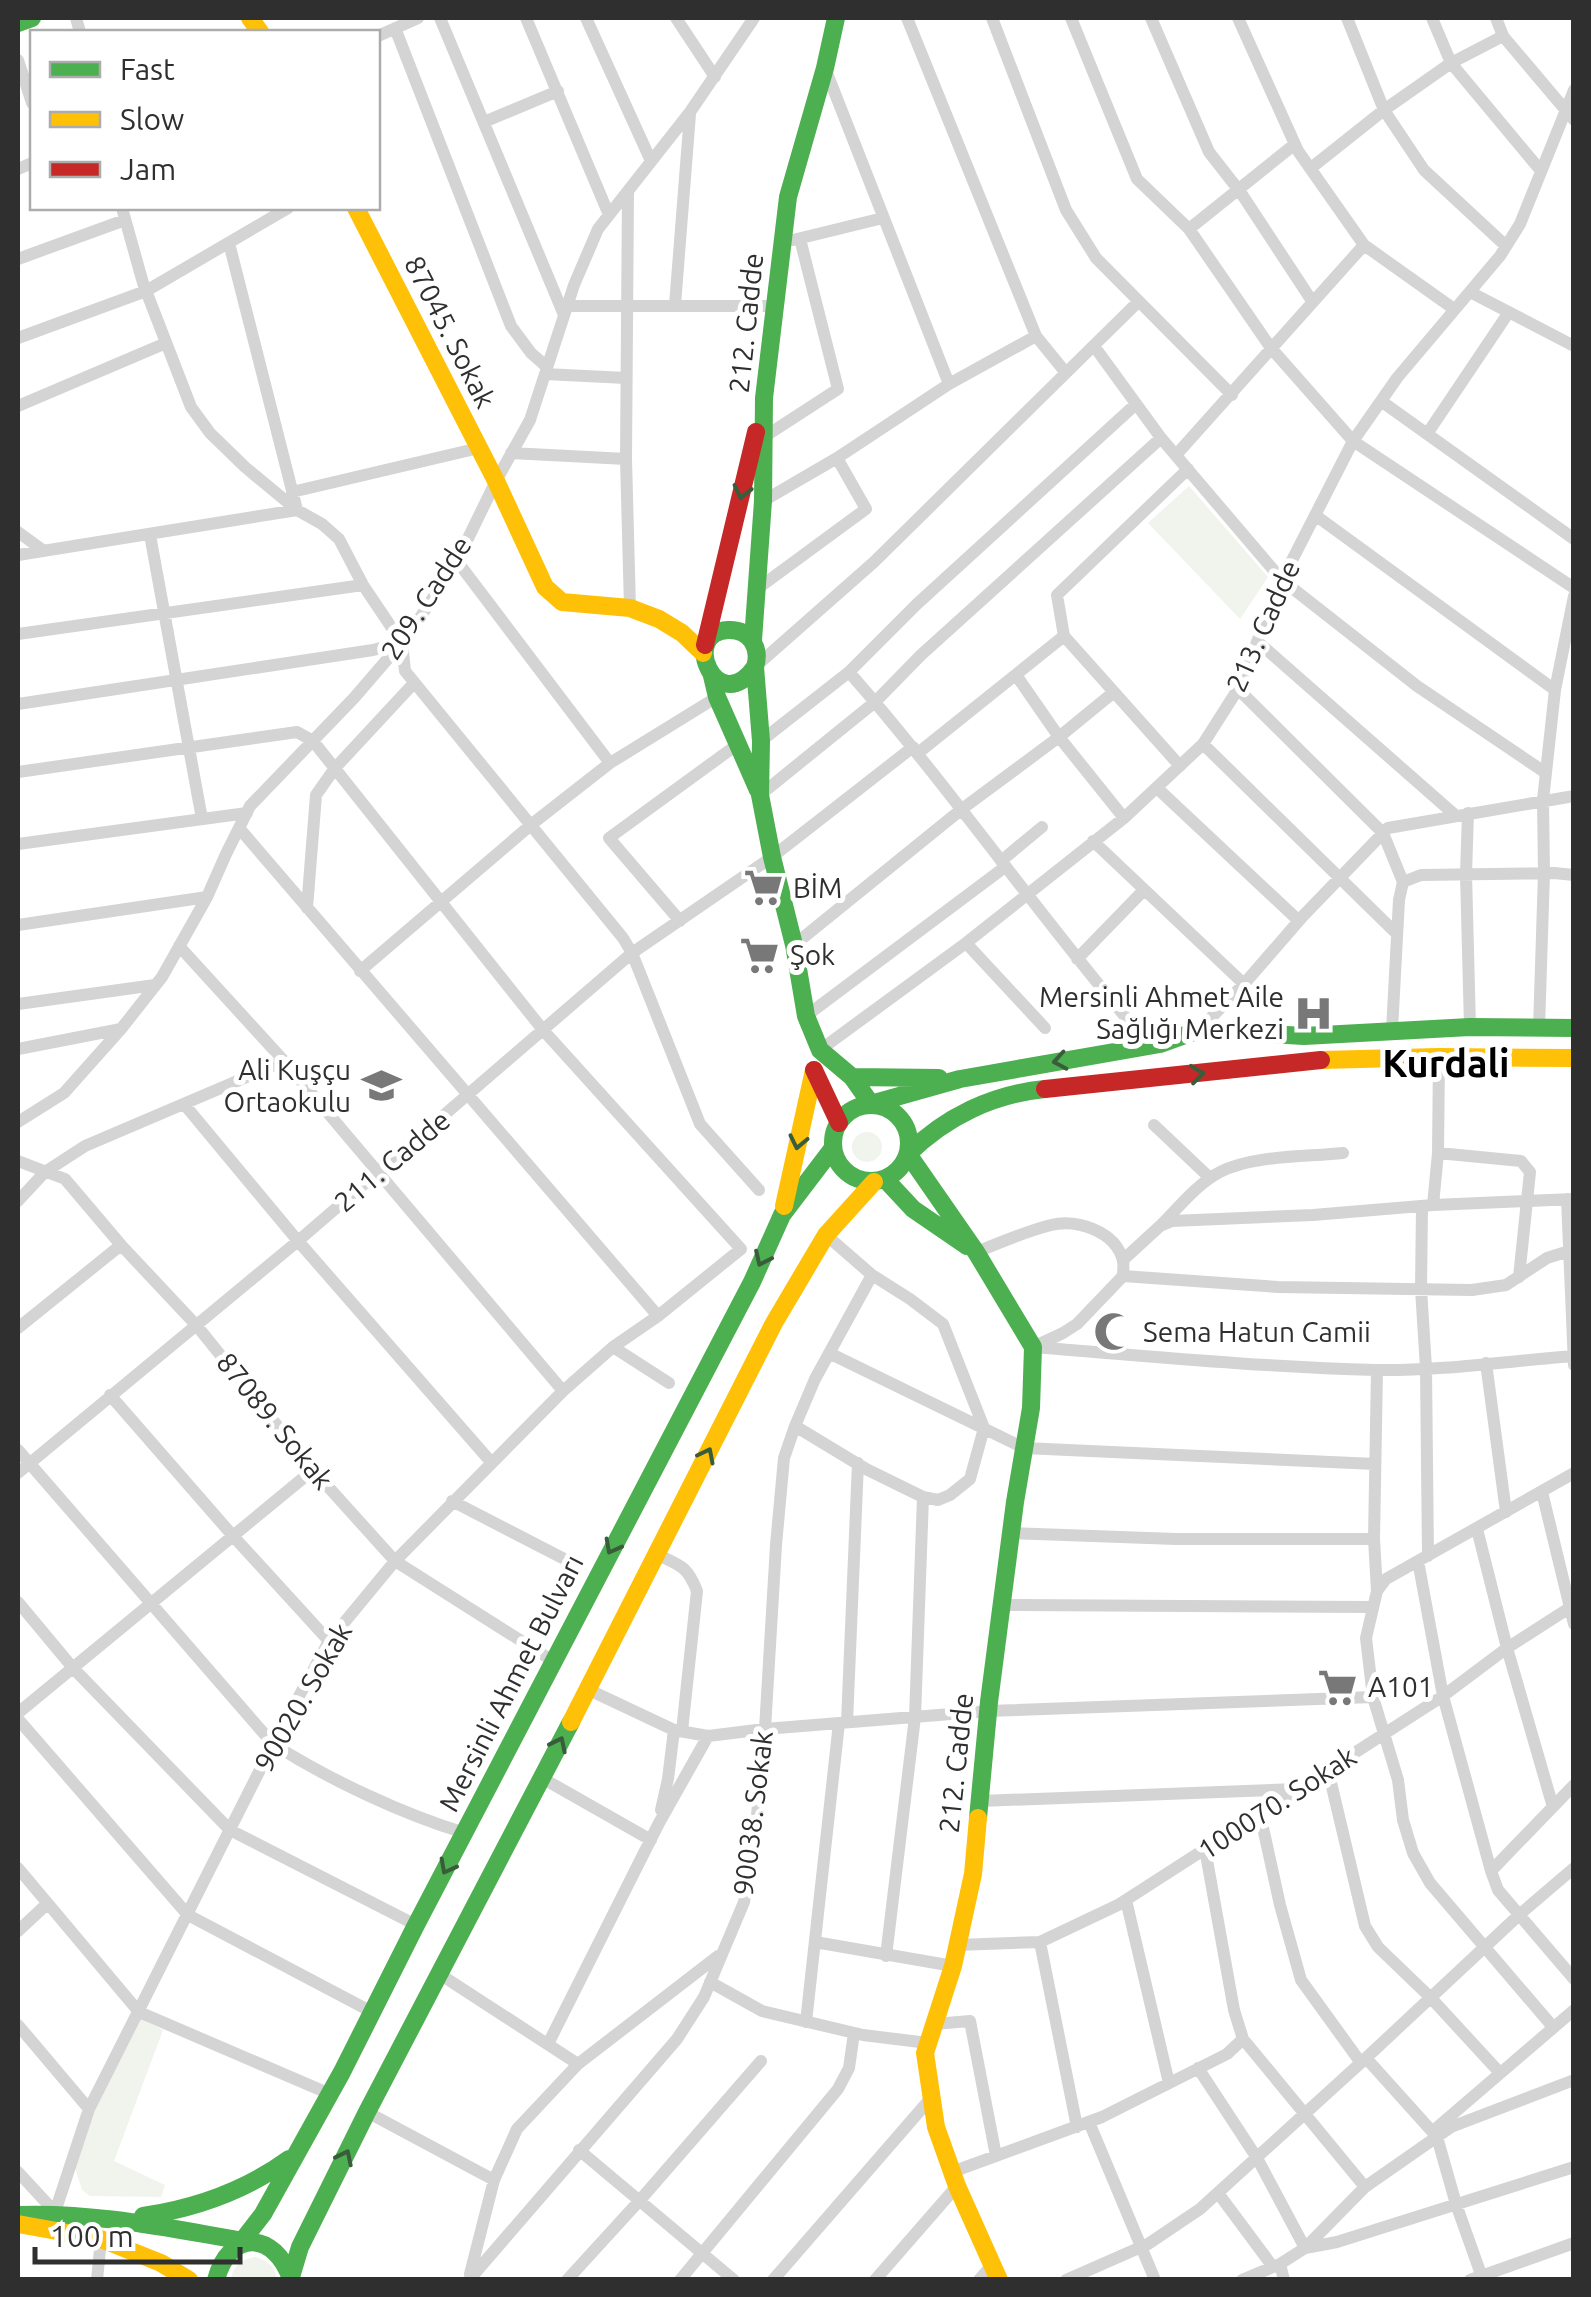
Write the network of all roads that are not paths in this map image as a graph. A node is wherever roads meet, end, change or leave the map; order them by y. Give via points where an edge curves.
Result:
1 (32, 18) edge
2 (418, 18) edge
3 (440, 18) edge
4 (526, 18) edge
5 (586, 18) edge
6 (676, 18) edge
7 (754, 18) edge
8 (836, 18) edge
9 (907, 18) edge
10 (992, 18) edge
11 (1071, 18) edge
12 (1151, 18) edge
13 (1238, 18) edge
14 (1348, 18) edge
15 (1432, 18) edge
16 (1496, 18) edge
17 (18, 23) edge
18 (395, 28) junction
19 (380, 35) edge
20 (1504, 36) junction
21 (18, 60) edge
22 (1451, 63) junction
23 (824, 68) junction
24 (715, 77) junction
25 (1574, 90) edge
26 (558, 91) junction
27 (30, 96) edge
28 (1384, 110) junction
29 (690, 112) junction
30 (1569, 115) edge
31 (484, 122) junction
32 (1295, 144) junction
33 (651, 161) junction
34 (1311, 168) junction
35 (1542, 171) junction
36 (1238, 189) junction
37 (628, 191) junction
38 (285, 210) edge
39 (357, 210) edge
40 (123, 214) edge
41 (609, 215) junction
42 (883, 218) junction
43 (1189, 229) junction
44 (791, 241) junction
45 (229, 242) junction
46 (1364, 246) junction
47 (1506, 246) junction
48 (18, 259) edge
49 (146, 291) junction
50 (1470, 292) junction
51 (1312, 301) junction
52 (1138, 302) junction
53 (625, 305) junction
54 (674, 306) junction
55 (777, 306) junction
56 (1454, 309) junction
57 (566, 310) junction
58 (1509, 312) junction
59 (18, 321) edge
60 (1036, 336) junction
61 (20, 337) edge
62 (166, 343) junction
63 (1094, 346) junction
64 (1574, 346) edge
65 (1272, 348) junction
66 (546, 371) junction
67 (1066, 373) junction
68 (626, 378) junction
69 (949, 384) junction
70 (1232, 395) junction
71 (764, 398) junction
72 (1381, 402) junction
73 (1136, 404) junction
74 (18, 406) edge
75 (1427, 434) junction
76 (764, 436) junction
77 (1161, 438) junction
78 (1353, 441) junction
79 (479, 448) junction
80 (511, 453) junction
81 (1176, 455) junction
82 (837, 458) junction
83 (626, 459) junction
84 (1188, 469) junction
85 (496, 481) junction
86 (292, 492) junction
87 (764, 501) junction
88 (297, 510) junction
89 (1315, 515) junction
90 (18, 532) edge
91 (150, 534) junction
92 (1574, 539) edge
93 (44, 551) junction
94 (18, 555) edge
95 (457, 561) junction
96 (1282, 580) junction
97 (363, 586) junction
98 (757, 589) junction
99 (1574, 592) edge
100 (630, 608) junction
101 (164, 612) junction
102 (18, 634) edge
103 (1064, 636) junction
104 (753, 640) junction
105 (1258, 642) junction
106 (402, 643) junction
107 (704, 653) junction
108 (755, 667) junction
109 (849, 672) junction
110 (712, 676) junction
111 (1016, 676) junction
112 (176, 680) junction
113 (414, 683) junction
114 (1238, 689) junction
115 (1555, 690) junction
116 (1114, 692) junction
117 (718, 697) junction
118 (875, 702) junction
119 (18, 704) edge
120 (1059, 737) junction
121 (313, 741) junction
122 (761, 741) junction
123 (738, 744) junction
124 (1203, 744) junction
125 (189, 748) junction
126 (915, 750) junction
127 (610, 763) junction
128 (1180, 766) junction
129 (335, 768) junction
130 (18, 772) edge
131 (1546, 773) junction
132 (1157, 788) junction
133 (760, 796) junction
134 (1574, 796) edge
135 (1543, 800) junction
136 (962, 809) junction
137 (246, 813) junction
138 (1462, 814) junction
139 (1124, 818) junction
140 (202, 819) junction
141 (532, 824) junction
142 (1042, 827) dead end
143 (239, 828) junction
144 (1382, 834) junction
145 (1092, 841) junction
146 (18, 844) edge
147 (772, 857) junction
148 (1003, 864) junction
149 (1544, 873) junction
150 (1466, 874) junction
151 (1574, 875) edge
152 (1339, 878) junction
153 (1404, 882) junction
154 (1143, 891) junction
155 (1026, 895) junction
156 (207, 897) junction
157 (441, 902) junction
158 (307, 908) junction
159 (680, 921) junction
160 (1298, 921) junction
161 (18, 926) edge
162 (1397, 934) junction
163 (966, 943) junction
164 (794, 945) junction
165 (179, 946) junction
166 (632, 953) junction
167 (1077, 960) junction
168 (360, 971) junction
169 (1244, 984) junction
170 (156, 986) junction
171 (18, 1004) edge
172 (806, 1016) junction
173 (1128, 1020) dead end
174 (1470, 1026) junction
175 (1045, 1028) dead end
176 (1539, 1028) junction
177 (1574, 1028) edge
178 (121, 1029) junction
179 (544, 1030) junction
180 (1198, 1030) junction
181 (1392, 1030) junction
182 (18, 1049) edge
183 (820, 1050) junction
184 (1439, 1057) junction
185 (1574, 1058) edge
186 (284, 1061) junction
187 (814, 1070) junction
188 (852, 1076) junction
189 (960, 1078) junction
190 (468, 1096) junction
191 (184, 1104) junction
192 (871, 1104) junction
193 (18, 1122) edge
194 (839, 1123) junction
195 (1154, 1125) dead end
196 (833, 1148) junction
197 (1343, 1153) dead end
198 (1438, 1153) junction
199 (908, 1154) junction
200 (18, 1161) edge
201 (44, 1172) junction
202 (378, 1172) junction
203 (1210, 1178) junction
204 (880, 1180) junction
205 (758, 1190) dead end
206 (1570, 1199) edge
207 (18, 1201) edge
208 (1528, 1201) junction
209 (1428, 1206) junction
210 (782, 1214) junction
211 (1166, 1223) junction
212 (826, 1235) junction
213 (298, 1241) junction
214 (121, 1244) junction
215 (1569, 1251) junction
216 (976, 1252) junction
217 (1123, 1260) junction
218 (872, 1275) junction
219 (1123, 1276) junction
220 (1519, 1277) junction
221 (1572, 1282) edge
222 (1421, 1289) junction
223 (658, 1316) junction
224 (197, 1326) junction
225 (18, 1328) edge
226 (613, 1347) junction
227 (1033, 1347) junction
228 (829, 1353) junction
229 (1573, 1359) edge
230 (1486, 1363) junction
231 (1426, 1368) junction
232 (1377, 1370) junction
233 (669, 1382) dead end
234 (562, 1391) junction
235 (110, 1395) junction
236 (794, 1426) junction
237 (984, 1428) junction
238 (1024, 1448) junction
239 (18, 1450) edge
240 (490, 1462) junction
241 (29, 1463) junction
242 (858, 1464) junction
243 (1375, 1464) junction
244 (313, 1470) junction
245 (18, 1473) edge
246 (1574, 1474) edge
247 (1542, 1492) junction
248 (923, 1498) junction
249 (452, 1501) junction
250 (1506, 1512) junction
251 (1477, 1529) junction
252 (1011, 1533) junction
253 (233, 1536) junction
254 (1374, 1539) junction
255 (656, 1554) junction
256 (1423, 1558) junction
257 (395, 1561) junction
258 (576, 1565) dead end
259 (1376, 1591) junction
260 (18, 1602) edge
261 (151, 1603) junction
262 (1001, 1605) junction
263 (1571, 1606) edge
264 (1372, 1607) junction
265 (1574, 1624) edge
266 (329, 1641) junction
267 (1507, 1648) junction
268 (553, 1661) junction
269 (73, 1668) junction
270 (587, 1689) junction
271 (1373, 1696) junction
272 (1443, 1696) junction
273 (988, 1711) junction
274 (18, 1716) edge
275 (915, 1717) junction
276 (843, 1722) junction
277 (765, 1729) junction
278 (678, 1731) junction
279 (1386, 1733) junction
280 (708, 1736) junction
281 (273, 1744) junction
282 (1328, 1770) junction
283 (542, 1778) junction
284 (1574, 1785) edge
285 (1300, 1789) junction
286 (980, 1801) junction
287 (1553, 1807) junction
288 (1260, 1814) junction
289 (658, 1822) junction
290 (230, 1830) junction
291 (465, 1832) junction
292 (651, 1840) junction
293 (1205, 1849) junction
294 (18, 1868) edge
295 (1574, 1868) edge
296 (1491, 1871) junction
297 (1126, 1900) junction
298 (46, 1904) junction
299 (1519, 1915) junction
300 (188, 1916) junction
301 (416, 1925) junction
302 (18, 1931) edge
303 (815, 1942) junction
304 (1040, 1942) junction
305 (957, 1945) junction
306 (1484, 1947) junction
307 (720, 1954) junction
308 (886, 1956) junction
309 (953, 1966) junction
310 (441, 1975) junction
311 (1574, 1978) edge
312 (710, 1982) junction
313 (1431, 1998) junction
314 (1574, 2010) edge
315 (139, 2012) junction
316 (372, 2012) junction
317 (806, 2022) junction
318 (934, 2024) junction
319 (18, 2026) edge
320 (1553, 2027) junction
321 (854, 2034) junction
322 (1243, 2039) junction
323 (928, 2043) junction
324 (548, 2044) junction
325 (1364, 2060) junction
326 (760, 2062) dead end
327 (578, 2064) junction
328 (1198, 2068) junction
329 (1500, 2073) junction
330 (1574, 2080) edge
331 (1169, 2084) junction
332 (330, 2094) junction
333 (931, 2098) junction
334 (89, 2109) junction
335 (367, 2112) junction
336 (1306, 2114) junction
337 (1083, 2124) junction
338 (1435, 2134) junction
339 (579, 2150) junction
340 (298, 2153) junction
341 (996, 2156) junction
342 (1257, 2158) junction
343 (1574, 2166) edge
344 (18, 2172) edge
345 (954, 2178) junction
346 (494, 2180) junction
347 (1365, 2187) junction
348 (1218, 2192) junction
349 (641, 2199) junction
350 (1456, 2204) junction
351 (54, 2212) junction
352 (18, 2214) edge
353 (123, 2218) junction
354 (18, 2224) edge
355 (101, 2238) junction
356 (244, 2242) junction
357 (1574, 2243) edge
358 (1142, 2247) junction
359 (1306, 2248) junction
360 (702, 2252) junction
361 (1276, 2266) junction
362 (293, 2271) edge
363 (990, 2275) edge
364 (1478, 2278) edge
365 (97, 2280) edge
366 (188, 2280) edge
367 (216, 2280) edge
368 (468, 2280) edge
369 (567, 2280) edge
370 (680, 2280) edge
371 (734, 2280) edge
372 (773, 2280) edge
373 (875, 2280) edge
374 (1066, 2280) edge
375 (1155, 2280) edge
376 (1242, 2280) edge
377 (1284, 2280) edge

1 - 17 main road
2 - 18 street
3 - 31 street
4 - 26 street
5 - 33 street
6 - 24 street
7 - 24 street, 209. Cadde
8 - 23 main road, 212. Cadde
9 - 60 street
10 - 52 street via 1066,210 1096,258
11 - 43 street via 1137,179
12 - 36 street via 1209,152
13 - 32 street
14 - 28 street
15 - 22 street
16 - 20 street
18 - 19 street
18 - 66 street via 511,326
20 - 22 street
20 - 30 street
21 - 27 street
22 - 28 street
22 - 35 street
23 - 42 street
23 - 44 main road, 212. Cadde via 788,196
24 - 29 street, 209. Cadde
25 - 30 street, 213. Cadde
26 - 31 street
26 - 41 street
28 - 34 street
28 - 47 street via 1424,170
29 - 33 street, 209. Cadde
29 - 54 street
30 - 35 street, 213. Cadde
31 - 57 street
32 - 34 street
32 - 36 street
33 - 37 street, 209. Cadde
34 - 46 street
35 - 47 street, 213. Cadde
36 - 43 street
36 - 51 street
37 - 41 street, 209. Cadde
37 - 53 street
38 - 45 street
39 - 79 main road, 87045. Sokak
40 - 48 street
40 - 49 street
41 - 57 street, 209. Cadde
42 - 44 street
42 - 69 street
43 - 65 street
44 - 55 main road, 212. Cadde
44 - 76 street via 838,389
45 - 49 street
45 - 86 street
46 - 51 street
46 - 56 street
47 - 50 street, 213. Cadde
49 - 61 street
49 - 62 street
50 - 56 street, 213. Cadde
50 - 58 street
51 - 65 street
52 - 63 street
52 - 70 street
53 - 54 street
53 - 57 street
53 - 68 street
54 - 55 street
55 - 71 main road, 212. Cadde
56 - 72 street, 213. Cadde
57 - 66 street, 209. Cadde
58 - 64 street
58 - 75 street
59 - 61 street
60 - 67 street
60 - 69 street
62 - 74 street
62 - 88 street via 191,407 210,434
63 - 67 street
63 - 73 street
65 - 70 street
65 - 78 street
66 - 68 street
66 - 80 street, 209. Cadde
67 - 108 street via 874,562
68 - 83 street
69 - 82 street
70 - 81 street
71 - 76 main road, 212. Cadde
71 -> 107 main road
72 - 75 street
72 - 78 street, 213. Cadde
73 - 77 street
73 - 109 street
75 - 92 street
76 - 87 main road, 212. Cadde
77 - 81 street
77 - 118 street
78 - 89 street, 213. Cadde
78 - 99 street
79 - 85 main road, 87045. Sokak
79 - 86 street
80 - 83 street
80 - 85 street, 209. Cadde
81 - 84 street
82 - 87 street
82 - 98 street via 866,509
83 - 100 street
84 - 96 street
84 - 103 street via 1056,596
85 - 95 street, 209. Cadde
85 - 100 main road, 87045. Sokak via 545,587 562,602
86 - 88 street
87 - 98 main road, 212. Cadde
88 - 91 street
88 - 97 street via 339,539
89 - 96 street, 213. Cadde
89 - 115 street
90 - 93 street
91 - 93 street
91 - 101 street
93 - 94 street
95 - 106 street, 209. Cadde
95 - 127 street
96 - 105 street, 213. Cadde
96 - 131 street via 1417,686
97 - 101 street
97 - 106 street
98 - 104 main road, 212. Cadde
99 - 115 street
100 - 107 main road, 87045. Sokak via 659,619
101 - 102 street
101 - 112 street
103 - 111 street, 211. Cadde
103 - 116 street
104 - 107 main road via 728,628 711,636
104 - 108 main road
105 - 114 street, 213. Cadde
105 - 138 street
106 - 112 street
106 - 113 street via 405,671
106 - 121 street, 209. Cadde
107 - 110 main road
108 - 110 main road via 736,682
108 - 122 main road
109 - 118 street
109 - 122 street
110 - 117 main road
111 - 120 street
111 - 126 street, 211. Cadde
112 - 119 street
112 - 125 street
113 - 129 street
113 - 141 street
114 - 124 street, 213. Cadde
114 - 144 street
115 - 131 street
116 - 120 street
116 - 128 street
117 - 123 main road
117 - 127 street
118 - 126 street
118 - 133 street
120 - 136 street
120 - 139 street
121 - 125 street via 297,732
121 - 129 street
121 - 137 street, 209. Cadde
122 - 133 main road
123 - 133 main road
123 - 159 street via 610,838
124 - 128 street, 213. Cadde
124 - 152 street
125 - 130 street
125 - 140 street
126 - 136 street
126 - 147 street, 211. Cadde
127 - 141 street
128 - 132 street, 213. Cadde
129 - 157 street
129 - 158 street via 316,795
131 - 135 street
132 - 139 street, 213. Cadde
132 - 160 street
133 - 147 main road
134 - 135 street
135 - 138 street
135 - 149 street
136 - 148 street
136 - 164 street
137 - 140 street
137 - 143 street, 209. Cadde
138 - 144 street
138 - 150 street
139 - 145 street, 213. Cadde
140 - 146 street
141 - 157 street
141 - 166 street
142 - 148 street
143 - 156 street, 209. Cadde
143 - 158 street
144 - 152 street
144 - 153 street
145 - 154 street
145 - 155 street, 213. Cadde
147 - 159 street, 211. Cadde
147 - 164 main road
148 - 155 street
148 - 172 street
149 - 150 street
149 - 151 street
149 - 176 street
150 - 153 street
150 - 174 street
152 - 160 street
152 - 162 street
153 - 162 street
154 - 167 street
154 - 169 street
155 - 163 street, 213. Cadde
155 - 167 street
156 - 161 street
156 - 165 street, 209. Cadde
157 - 168 street
157 - 179 street
158 - 168 street
159 - 166 street, 211. Cadde
160 - 169 street
162 - 181 street
163 - 175 street
163 - 183 street, 213. Cadde
164 - 172 main road
165 - 170 street, 209. Cadde
165 - 186 street
166 - 179 street, 211. Cadde
166 - 205 street via 700,1124
167 - 173 street
168 - 190 street
169 - 180 street
170 - 171 street
170 - 178 street, 209. Cadde
172 - 183 main road
174 - 176 main road
174 - 181 main road
176 - 177 main road
178 - 182 street
178 - 193 street, 209. Cadde via 64,1093
179 - 190 street, 211. Cadde
179 - 223 street, 90020. Sokak via 741,1249
180 - 181 main road via 1304,1036
180 -> 189 main road via 1160,1044
183 - 187 main road
183 - 188 main road
184 - 185 main road
184 - 198 street
199 -> 184 main road via 945,1122 990,1101 1037,1090 1302,1061
186 - 191 street
186 - 202 street
187 - 194 main road
187 -> 210 main road
188 - 189 main road
188 - 192 main road
189 - 192 main road
190 - 202 street, 211. Cadde
190 - 223 street
191 - 201 street via 85,1146
191 - 213 street
192 - 194 main road
192 - 199 main road via 902,1120
194 - 196 main road
195 - 203 street
196 - 204 main road via 852,1176
196 - 210 main road, Mersinli Ahmet Bulvarı
197 - 203 street via 1254,1162
198 - 208 street via 1520,1160 1530,1172
198 - 209 street
199 - 204 main road
199 - 216 main road
200 - 201 street, 87089. Sokak
201 - 207 street
201 - 214 street, 87089. Sokak via 65,1179
202 - 213 street, 211. Cadde
202 - 234 street
203 - 211 street
204 - 212 main road
204 - 216 main road
206 - 208 street
206 - 215 street
208 - 209 street
208 - 220 street
209 - 211 street
209 - 222 street
210 -> 268 main road, Mersinli Ahmet Bulvarı
211 - 217 street
212 - 218 street
255 -> 212 main road
213 - 224 street, 211. Cadde
213 - 240 street
214 - 224 street, 87089. Sokak
214 - 225 street
215 - 220 street
215 - 221 street
216 - 217 street via 1054,1224 1084,1225 1101,1233
216 - 227 main road
217 - 219 street
218 - 228 street, 90038. Sokak
218 - 237 street via 942,1324
219 - 222 street
219 - 227 street via 1077,1324
220 - 222 street via 1472,1290
221 - 229 street
222 - 231 street
223 - 226 street, 90020. Sokak
224 - 235 street, 211. Cadde
224 - 244 street, 87089. Sokak
226 - 233 street
226 - 234 street, 90020. Sokak
227 - 232 street
227 - 238 main road, 212. Cadde
228 - 236 street, 90038. Sokak
228 - 237 street
229 - 230 street
230 - 231 street
230 - 250 street
231 - 232 street
231 - 256 street
232 - 243 street
234 - 240 street, 90020. Sokak
235 - 241 street, 211. Cadde
235 - 253 street
236 - 242 street
236 - 277 street, 90038. Sokak via 784,1458
237 - 238 street
237 - 248 street via 970,1479 950,1496
238 - 243 street
238 - 252 main road, 212. Cadde
239 - 241 street
240 - 249 street, 90020. Sokak
241 - 245 street, 211. Cadde
241 - 261 street
242 - 248 street
242 - 276 street
243 - 254 street
244 - 253 street
244 - 257 street, 87089. Sokak
246 - 247 street
247 - 250 street
247 - 263 street
248 - 275 street
249 - 257 street, 90020. Sokak
249 - 258 street
250 - 251 street
251 - 256 street
251 - 267 street
252 - 254 street
252 - 262 main road, 212. Cadde
253 - 261 street
253 - 266 street
254 - 259 street
255 - 270 main road
255 - 278 street via 691,1574 697,1590
256 - 259 street
256 - 272 street
257 - 266 street, 90020. Sokak
257 - 268 street, 87089. Sokak
259 - 264 street
260 - 269 street
261 - 269 street
261 - 281 street
262 - 264 street
262 - 273 main road, 212. Cadde
263 - 265 street
263 - 267 street, 100070. Sokak
264 - 271 street via 1366,1638
266 - 281 street, 90020. Sokak
267 - 272 street, 100070. Sokak
267 - 287 street
268 - 291 main road, Mersinli Ahmet Bulvarı
269 - 274 street
269 - 290 street
270 - 278 street
283 -> 270 main road
271 - 273 street
271 - 279 street
272 - 279 street, 100070. Sokak
272 - 296 street
273 - 275 street
273 - 286 main road, 212. Cadde
274 - 300 street
275 - 276 street
275 - 308 street
276 - 277 street
276 - 303 street
277 - 280 street
277 - 307 street, 90038. Sokak via 744,1902
278 - 280 street
278 - 289 street
279 - 282 street, 100070. Sokak
279 - 306 street via 1414,1853 1430,1884
280 - 289 street
281 - 290 street, 90020. Sokak
281 - 291 street via 307,1766
282 - 285 street, 100070. Sokak
282 - 313 street via 1365,1926
283 - 292 street
283 - 310 main road
284 - 287 street
285 - 286 street
285 - 288 street, 100070. Sokak
286 - 305 main road, 212. Cadde
287 - 296 street
288 - 293 street, 100070. Sokak
288 - 325 street via 1301,1980
289 - 292 street
290 - 300 street, 90020. Sokak
290 - 301 street
291 -> 301 main road, Mersinli Ahmet Bulvarı
292 - 324 street
293 - 297 street, 100070. Sokak
293 - 322 street
294 - 298 street
295 - 299 street
296 - 299 street
297 - 304 street, 100070. Sokak
297 - 331 street
298 - 302 street
298 - 315 street
299 - 306 street
299 - 311 street
300 - 315 street, 90020. Sokak
300 - 316 street
301 - 316 main road, Mersinli Ahmet Bulvarı
303 - 308 street
303 - 317 street
304 - 305 street, 100070. Sokak
304 - 337 street
305 - 309 main road, 212. Cadde
306 - 313 street
306 - 320 street
307 - 312 street, 90038. Sokak
307 - 327 street
308 - 309 street
309 - 318 main road, 212. Cadde
310 - 324 street
310 - 335 main road
312 - 317 street via 762,2010
312 - 339 street, 90038. Sokak via 677,2039
313 - 325 street
313 - 329 street
314 - 320 street
315 - 332 street
315 - 334 street, 90020. Sokak
316 - 332 main road, Mersinli Ahmet Bulvarı
317 - 321 street
318 - 323 main road, 212. Cadde
318 - 341 street via 970,2021
319 - 334 street
320 - 329 street
321 - 323 street
321 - 360 street via 838,2089
322 - 328 street
322 - 336 street
323 - 333 main road, 212. Cadde
324 - 327 street
325 - 336 street
325 - 338 street
326 - 349 street
327 - 346 street via 517,2129
328 - 331 street
328 - 342 street
329 - 338 street
330 - 338 street
331 - 337 street
332 - 340 main road, Mersinli Ahmet Bulvarı
333 - 345 main road, 212. Cadde
333 - 372 street
334 - 351 street, 90020. Sokak
335 - 346 street
362 -> 335 main road
336 - 342 street
336 - 347 street
337 - 341 street
337 - 358 street
338 - 347 street
338 - 350 street
339 - 349 street
339 - 368 street, 90038. Sokak
340 - 353 main road via 208,2202
340 - 356 main road, Mersinli Ahmet Bulvarı
341 - 345 street
342 - 348 street
342 - 359 street
343 - 350 street
344 - 351 street
345 - 363 main road, 212. Cadde
345 - 373 street
346 - 368 street
347 - 359 street
348 - 358 street
348 - 361 street
349 - 360 street
349 - 369 street
350 - 359 street
350 - 364 street
351 - 352 main road
351 - 353 main road
353 - 356 main road
354 - 355 main road
355 - 365 street
355 - 366 main road
356 - 362 main road via 274,2248
356 - 367 main road, Mersinli Ahmet Bulvarı via 221,2260
357 - 364 street
358 - 374 street
358 - 375 street
359 - 361 street
360 - 370 street
360 - 371 street
361 - 376 street
361 - 377 street

